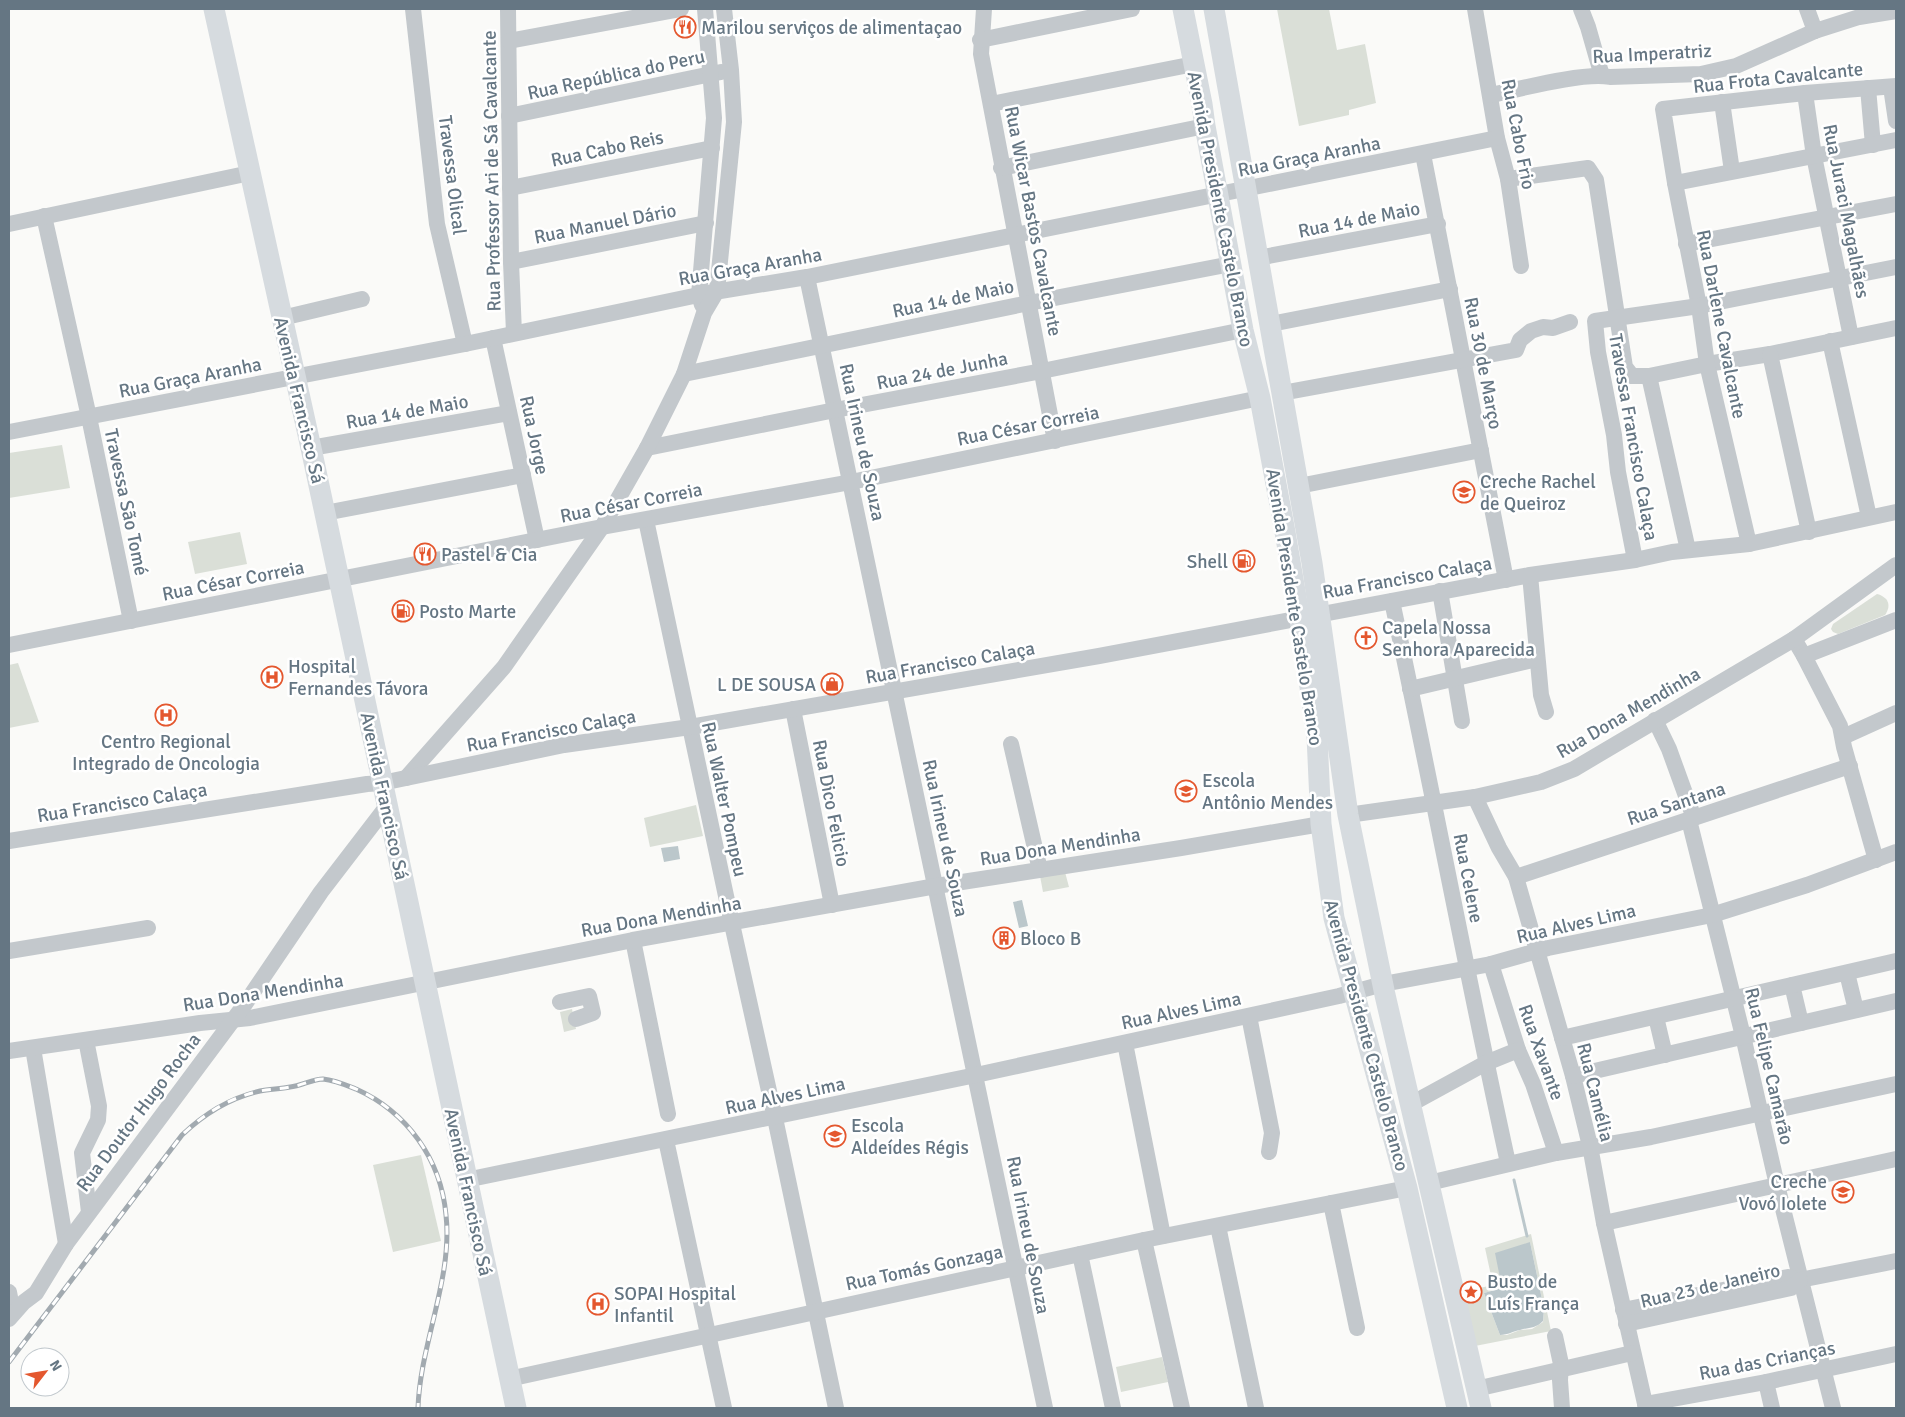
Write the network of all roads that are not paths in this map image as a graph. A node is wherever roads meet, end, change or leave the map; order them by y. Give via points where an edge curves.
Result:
1 (214, 9) edge
2 (413, 9) edge
3 (508, 9) edge
4 (681, 9) edge
5 (705, 9) edge
6 (724, 9) edge
7 (984, 9) edge
8 (1132, 9) edge
9 (1183, 9) edge
10 (1214, 9) edge
11 (1475, 9) edge
12 (1581, 9) edge
13 (1807, 9) edge
14 (1896, 11) edge
15 (1814, 31) junction
16 (980, 40) junction
17 (509, 41) junction
18 (1194, 64) junction
19 (731, 70) junction
20 (711, 74) junction
21 (1602, 76) junction
22 (1894, 87) edge
23 (1868, 88) junction
24 (1805, 93) junction
25 (1491, 95) junction
26 (1231, 100) junction
27 (1722, 102) junction
28 (991, 104) junction
29 (1202, 104) junction
30 (1663, 110) joint
31 (509, 116) junction
32 (1896, 121) edge
33 (1205, 126) junction
34 (1497, 138) junction
35 (1896, 140) edge
36 (1873, 144) junction
37 (712, 148) junction
38 (1423, 154) junction
39 (1814, 156) junction
40 (1002, 168) junction
41 (1732, 172) junction
42 (250, 173) junction
43 (1508, 179) junction
44 (1675, 182) junction
45 (510, 188) junction
46 (1246, 190) junction
47 (1218, 195) junction
48 (1896, 204) edge
49 (44, 216) junction
50 (1827, 217) junction
51 (706, 223) junction
52 (9, 224) edge
53 (1438, 224) junction
54 (1014, 235) junction
55 (1686, 244) junction
56 (1258, 258) junction
57 (511, 262) junction
58 (1231, 264) junction
59 (1521, 266) dead end
60 (1896, 267) edge
61 (807, 277) junction
62 (1838, 278) junction
63 (1450, 289) junction
64 (717, 291) junction
65 (699, 295) junction
66 (362, 299) dead end
67 (1029, 303) junction
68 (1699, 306) junction
69 (704, 313) junction
70 (1618, 317) junction
71 (282, 318) junction
72 (1570, 322) dead end
73 (1271, 324) junction
74 (1896, 328) edge
75 (1243, 330) junction
76 (514, 333) junction
77 (1851, 337) junction
78 (493, 338) junction
79 (1830, 341) junction
80 (465, 344) junction
81 (821, 345) junction
82 (1770, 354) junction
83 (1463, 358) junction
84 (1707, 364) junction
85 (1042, 371) junction
86 (684, 374) junction
87 (1649, 376) junction
88 (295, 377) junction
89 (1282, 393) junction
90 (1260, 398) junction
91 (835, 410) junction
92 (509, 413) junction
93 (89, 417) junction
94 (9, 432) edge
95 (1055, 440) junction
96 (311, 448) junction
97 (648, 448) junction
98 (1481, 450) junction
99 (523, 475) junction
100 (851, 482) junction
101 (1299, 486) junction
102 (1896, 512) edge
103 (325, 513) junction
104 (1869, 517) junction
105 (646, 520) junction
106 (602, 527) junction
107 (1809, 532) junction
108 (537, 540) junction
109 (1749, 544) junction
110 (1688, 550) junction
111 (1635, 560) junction
112 (1896, 565) edge
113 (1530, 575) junction
114 (339, 580) junction
115 (1506, 580) junction
116 (1440, 591) junction
117 (1392, 601) junction
118 (1310, 616) junction
119 (1896, 620) edge
120 (131, 621) junction
121 (1794, 639) junction
122 (9, 645) edge
123 (1804, 656) junction
124 (1537, 659) junction
125 (1455, 680) junction
126 (1410, 689) junction
127 (894, 692) junction
128 (793, 709) junction
129 (1546, 712) dead end
130 (1896, 713) edge
131 (1655, 720) junction
132 (1462, 721) dead end
133 (690, 727) junction
134 (1843, 737) junction
135 (1011, 744) dead end
136 (1850, 766) junction
137 (406, 778) junction
138 (382, 783) junction
139 (1475, 797) junction
140 (1434, 803) junction
141 (387, 806) junction
142 (1348, 815) junction
143 (1692, 819) junction
144 (1321, 824) junction
145 (9, 841) edge
146 (1896, 852) edge
147 (1876, 860) junction
148 (1040, 870) junction
149 (1516, 877) junction
150 (936, 886) junction
151 (832, 905) junction
152 (1712, 915) junction
153 (732, 924) junction
154 (148, 928) dead end
155 (633, 940) junction
156 (9, 951) edge
157 (1536, 951) junction
158 (1896, 961) edge
159 (1491, 964) junction
160 (1466, 968) junction
161 (1847, 972) junction
162 (424, 983) junction
163 (1383, 984) junction
164 (1792, 985) junction
165 (1354, 993) junction
166 (1734, 1000) junction
167 (1896, 1001) edge
168 (560, 1002) dead end
169 (1856, 1010) junction
170 (1249, 1016) junction
171 (1656, 1017) junction
172 (576, 1019) dead end
173 (232, 1020) junction
174 (1801, 1023) junction
175 (1743, 1036) junction
176 (1562, 1038) junction
177 (86, 1040) junction
178 (1125, 1043) junction
179 (34, 1048) junction
180 (1518, 1050) junction
181 (9, 1052) edge
182 (1665, 1055) junction
183 (1486, 1063) junction
184 (976, 1076) junction
185 (1573, 1076) junction
186 (1896, 1084) edge
187 (1411, 1104) junction
188 (1761, 1112) junction
189 (668, 1114) dead end
190 (775, 1118) junction
191 (666, 1140) junction
192 (1590, 1146) junction
193 (1269, 1152) dead end
194 (1556, 1152) junction
195 (1896, 1159) edge
196 (1508, 1163) junction
197 (466, 1180) junction
198 (1429, 1183) junction
199 (1777, 1185) junction
200 (1407, 1188) junction
201 (1331, 1203) junction
202 (89, 1212) junction
203 (1604, 1223) junction
204 (1218, 1226) junction
205 (1163, 1236) junction
206 (1144, 1240) junction
207 (66, 1244) junction
208 (1080, 1254) junction
209 (1896, 1261) edge
210 (1015, 1268) junction
211 (1800, 1280) junction
212 (9, 1292) edge
213 (815, 1312) junction
214 (11, 1316) edge
215 (1624, 1317) junction
216 (1357, 1328) dead end
217 (709, 1336) junction
218 (1555, 1336) dead end
219 (1632, 1353) junction
220 (1896, 1354) edge
221 (1824, 1369) junction
222 (1561, 1370) junction
223 (509, 1379) junction
224 (1766, 1382) junction
225 (1479, 1399) edge
226 (1645, 1406) edge
227 (516, 1408) edge
228 (724, 1408) edge
229 (836, 1408) edge
230 (1044, 1408) edge
231 (1113, 1408) edge
232 (1182, 1408) edge
233 (1256, 1408) edge
234 (1456, 1408) edge
235 (1562, 1408) edge
236 (1772, 1408) edge
237 (1833, 1408) edge

1 - 42 main road, Avenida Francisco Sá
2 - 80 street, Travessa Olical via 437,224
3 - 17 street, Rua Professor Ari de Sá Cavalcante
4 - 17 street
5 - 20 street
6 - 19 street
7 - 16 street, Rua Wicar Bastos Cavalcante
8 - 16 street
9 - 18 main road, Avenida Presidente Castelo Branco
10 - 26 main road, Avenida Presidente Castelo Branco
11 - 25 street, Rua Cabo Frio
12 - 21 street
13 - 15 street
14 - 15 street, Rua Imperatriz via 1859,17
15 - 21 street, Rua Imperatriz via 1736,66 1701,74
16 - 28 street, Rua Wicar Bastos Cavalcante
17 - 31 street, Rua Professor Ari de Sá Cavalcante
18 - 28 street
18 - 29 main road, Avenida Presidente Castelo Branco
19 - 20 street, Rua República do Peru
19 - 64 street via 734,122
20 - 31 street, Rua República do Peru
20 - 37 street
21 - 25 street, Rua Imperatriz
22 - 23 street, Rua Frota Cavalcante
22 - 32 street
23 - 24 street, Rua Frota Cavalcante
23 - 36 street
24 - 27 street, Rua Frota Cavalcante
24 - 39 street, Rua Juraci Magalhães
25 - 34 street, Rua Cabo Frio
26 - 29 main road
26 - 46 main road, Avenida Presidente Castelo Branco
27 - 30 street, Rua Frota Cavalcante
27 - 41 street
28 - 40 street, Rua Wicar Bastos Cavalcante
29 - 33 main road, Avenida Presidente Castelo Branco
30 - 44 street, Rua Darlene Cavalcante
31 - 45 street, Rua Professor Ari de Sá Cavalcante
33 - 40 street
33 - 47 main road, Avenida Presidente Castelo Branco
34 - 38 street, Rua Graça Aranha
34 - 43 street, Rua Cabo Frio
35 - 36 street
36 - 39 street
37 - 45 street, Rua Cabo Reis
37 - 51 street
38 - 46 street, Rua Graça Aranha
38 - 53 street, Rua 30 de Março
39 - 41 street
39 - 50 street, Rua Juraci Magalhães
40 - 54 street, Rua Wicar Bastos Cavalcante
41 - 44 street
42 - 49 street
42 - 71 main road, Avenida Francisco Sá
43 - 59 street, Rua Cabo Frio
43 - 70 street via 1588,168 1592,172 1596,180
44 - 55 street, Rua Darlene Cavalcante
45 - 57 street, Rua Professor Ari de Sá Cavalcante
46 - 47 street, Rua Graça Aranha
46 - 56 main road, Avenida Presidente Castelo Branco
47 - 54 street, Rua Graça Aranha
47 - 58 main road, Avenida Presidente Castelo Branco
48 - 50 street
49 - 52 street
49 - 93 street, Travessa São Tomé
50 - 55 street
50 - 62 street, Rua Juraci Magalhães
51 - 57 street, Rua Manuel Dário
51 - 65 street
53 - 56 street, Rua 14 de Maio
53 - 63 street, Rua 30 de Março
54 - 61 street, Rua Graça Aranha
54 - 67 street, Rua Wicar Bastos Cavalcante
55 - 68 street, Rua Darlene Cavalcante
56 - 73 main road, Avenida Presidente Castelo Branco
57 - 76 street, Rua Professor Ari de Sá Cavalcante
58 - 67 street, Rua 14 de Maio
58 - 75 main road, Avenida Presidente Castelo Branco
60 - 62 street
61 - 64 street, Rua Graça Aranha
61 - 81 street, Rua Irineu de Souza
62 - 68 street
62 - 77 street, Rua Juraci Magalhães
63 - 73 street
63 - 83 street, Rua 30 de Março
64 - 65 street, Rua Graça Aranha
64 - 69 street
65 - 69 street
65 - 76 street, Rua Graça Aranha
66 - 71 street
67 - 81 street, Rua 14 de Maio
67 - 85 street, Rua Wicar Bastos Cavalcante
68 - 70 street
68 - 84 street, Rua Darlene Cavalcante
69 - 86 street
70 - 87 street via 1625,367 1632,376
70 - 111 street, Travessa Francisco Calaça via 1595,321
71 - 88 main road, Avenida Francisco Sá
72 - 83 street via 1531,331 1520,340 1516,350
73 - 89 main road, Avenida Presidente Castelo Branco
74 - 77 street
75 - 85 street, Rua 24 de Junha
75 - 90 main road, Avenida Presidente Castelo Branco
76 - 78 street, Rua Graça Aranha
77 - 79 street
78 - 80 street, Rua Graça Aranha
78 - 92 street, Rua Jorge
79 - 82 street
79 - 104 street
80 - 88 street, Rua Graça Aranha
81 - 86 street, Rua 14 de Maio
81 - 91 street, Rua Irineu de Souza
82 - 84 street
82 - 107 street
83 - 89 street
83 - 98 street, Rua 30 de Março
84 - 87 street
84 - 109 street, Rua Darlene Cavalcante
85 - 91 street, Rua 24 de Junha
85 - 95 street, Rua Wicar Bastos Cavalcante
86 - 97 street
87 - 110 street
88 - 93 street, Rua Graça Aranha
88 - 96 main road, Avenida Francisco Sá
89 - 101 main road, Avenida Presidente Castelo Branco
90 - 95 street, Rua César Correia
90 - 118 main road, Avenida Presidente Castelo Branco via 1285,532
91 - 97 street, Rua 24 de Junha
91 - 100 street, Rua Irineu de Souza
92 - 96 street, Rua 14 de Maio
92 - 99 street, Rua Jorge
93 - 94 street, Rua Graça Aranha
93 - 120 street, Travessa São Tomé
95 - 100 street, Rua César Correia
96 - 103 main road, Avenida Francisco Sá
97 - 106 street
98 - 101 street
98 - 115 street, Rua 30 de Março
99 - 103 street
99 - 108 street, Rua Jorge
100 - 105 street, Rua César Correia
100 - 127 street, Rua Irineu de Souza
101 - 118 main road, Avenida Presidente Castelo Branco
102 - 104 street, Rua Francisco Calaça
103 - 114 main road, Avenida Francisco Sá
104 - 107 street, Rua Francisco Calaça
105 - 106 street, Rua César Correia
105 - 133 street, Rua Walter Pompeu
106 - 108 street, Rua César Correia
106 - 137 street via 504,667
107 - 109 street, Rua Francisco Calaça
108 - 114 street, Rua César Correia
109 - 110 street, Rua Francisco Calaça
110 - 111 street, Rua Francisco Calaça
111 - 113 street, Rua Francisco Calaça
112 - 121 street, Rua Dona Mendinha
113 - 115 street, Rua Francisco Calaça
113 - 124 street
114 - 120 street, Rua César Correia
114 - 138 main road, Avenida Francisco Sá
115 - 116 street, Rua Francisco Calaça
116 - 117 street, Rua Francisco Calaça
116 - 125 street
117 - 118 street, Rua Francisco Calaça
117 - 126 street, Rua Celene
118 - 127 street, Rua Francisco Calaça
118 - 142 main road, Avenida Presidente Castelo Branco
118 - 144 main road, Avenida Presidente Castelo Branco
119 - 123 street
120 - 122 street, Rua César Correia
121 - 123 street
121 - 131 street, Rua Dona Mendinha
123 - 134 street
124 - 125 street
124 - 129 street
125 - 126 street
125 - 132 street
126 - 140 street, Rua Celene
127 - 128 street, Rua Francisco Calaça
127 - 150 street, Rua Irineu de Souza
128 - 133 street, Rua Francisco Calaça
128 - 151 street, Rua Dico Felicio
130 - 134 street
131 - 139 street, Rua Dona Mendinha via 1574,769 1541,782
131 - 143 street, Rua Felipe Camarão via 1669,749
133 - 137 street, Rua Francisco Calaça via 564,745
133 - 153 street, Rua Walter Pompeu
134 - 136 street
135 - 148 street
136 - 143 street, Rua Santana
136 - 147 street
137 - 138 street, Rua Francisco Calaça
138 - 141 main road, Avenida Francisco Sá
138 - 145 street, Rua Francisco Calaça
139 - 140 street, Rua Dona Mendinha
139 - 149 street, Rua Camélia
140 - 142 street, Rua Dona Mendinha
140 - 160 street, Rua Celene
141 - 162 main road, Avenida Francisco Sá
141 - 173 street, Rua Doutor Hugo Rocha via 321,892
142 - 163 main road, Avenida Presidente Castelo Branco
143 - 149 street, Rua Santana
143 - 152 street, Rua Felipe Camarão
144 - 148 street, Rua Dona Mendinha
144 - 165 main road, Avenida Presidente Castelo Branco via 1334,918
146 - 147 street, Rua Alves Lima
147 - 152 street, Rua Alves Lima
148 - 150 street, Rua Dona Mendinha via 967,884
149 - 157 street, Rua Camélia
150 - 151 street, Rua Dona Mendinha
150 - 184 street, Rua Irineu de Souza
151 - 153 street, Rua Dona Mendinha
152 - 157 street, Rua Alves Lima
152 - 166 street, Rua Felipe Camarão
153 - 155 street, Rua Dona Mendinha
153 - 190 street, Rua Walter Pompeu
154 - 156 street
155 - 162 street, Rua Dona Mendinha
155 - 189 street
157 - 159 street, Rua Alves Lima
157 - 176 street, Rua Camélia
158 - 161 street
159 - 160 street, Rua Alves Lima
159 - 180 street, Rua Xavante
160 - 163 street, Rua Alves Lima
160 - 183 street, Rua Celene
161 - 164 street
161 - 169 street
162 - 173 street, Rua Dona Mendinha
162 - 197 main road, Avenida Francisco Sá
163 - 165 street, Rua Alves Lima
163 - 187 main road, Avenida Presidente Castelo Branco
164 - 166 street
164 - 174 street
165 - 170 street, Rua Alves Lima
165 - 200 main road, Avenida Presidente Castelo Branco
166 - 171 street
166 - 175 street, Rua Felipe Camarão
167 - 169 street
168 - 172 street via 589,996 593,1013
169 - 174 street
170 - 178 street, Rua Alves Lima
170 - 193 street via 1272,1133
171 - 176 street
171 - 182 street
173 - 177 street, Rua Dona Mendinha
173 - 202 street, Rua Doutor Hugo Rocha
174 - 175 street
175 - 182 street
175 - 188 street, Rua Felipe Camarão
176 - 185 street, Rua Camélia
177 - 179 street, Rua Dona Mendinha
177 - 202 street via 99,1106 98,1120 82,1154
178 - 184 street, Rua Alves Lima
178 - 205 street
179 - 181 street, Rua Dona Mendinha
179 - 207 street
180 - 183 street
180 - 194 street, Rua Xavante
182 - 185 street
183 - 187 street
183 - 196 street, Rua Celene
184 - 190 street, Rua Alves Lima
184 - 210 street, Rua Irineu de Souza
185 - 192 street, Rua Camélia
186 - 188 street
187 - 198 main road, Avenida Presidente Castelo Branco
188 - 192 street
188 - 199 street, Rua Felipe Camarão
190 - 191 street, Rua Alves Lima
190 - 213 street, Rua Walter Pompeu
191 - 197 street, Rua Alves Lima
191 - 217 street
192 - 194 street
192 - 203 street, Rua Camélia
194 - 196 street
195 - 199 street
196 - 198 street
197 - 223 main road, Avenida Francisco Sá
198 - 225 main road, Avenida Presidente Castelo Branco
199 - 203 street
199 - 211 street, Rua Felipe Camarão
200 - 201 street, Rua Tomás Gonzaga
200 - 234 main road, Avenida Presidente Castelo Branco
201 - 204 street, Rua Tomás Gonzaga
201 - 216 street
202 - 207 street, Rua Doutor Hugo Rocha
203 - 215 street, Rua Camélia
204 - 205 street, Rua Tomás Gonzaga
204 - 233 street
205 - 206 street, Rua Tomás Gonzaga
206 - 208 street, Rua Tomás Gonzaga
206 - 232 street
207 - 214 street, Rua Doutor Hugo Rocha via 36,1293
208 - 210 street, Rua Tomás Gonzaga
208 - 231 street
209 - 211 street, Rua 23 de Janeiro
210 - 213 street, Rua Tomás Gonzaga
210 - 230 street, Rua Irineu de Souza
211 - 215 street, Rua 23 de Janeiro via 1791,1288
211 - 221 street, Rua Felipe Camarão
212 - 214 street
213 - 217 street, Rua Tomás Gonzaga
213 - 229 street, Rua Walter Pompeu
215 - 219 street, Rua Camélia
217 - 223 street, Rua Tomás Gonzaga
217 - 228 street
218 - 222 street
219 - 222 street
219 - 226 street, Rua Camélia
220 - 221 street, Rua das Crianças
221 - 224 street, Rua das Crianças
221 - 237 street, Rua Felipe Camarão
222 - 225 street
222 - 235 street
223 - 227 main road, Avenida Francisco Sá
224 - 226 street, Rua das Crianças
224 - 236 street

